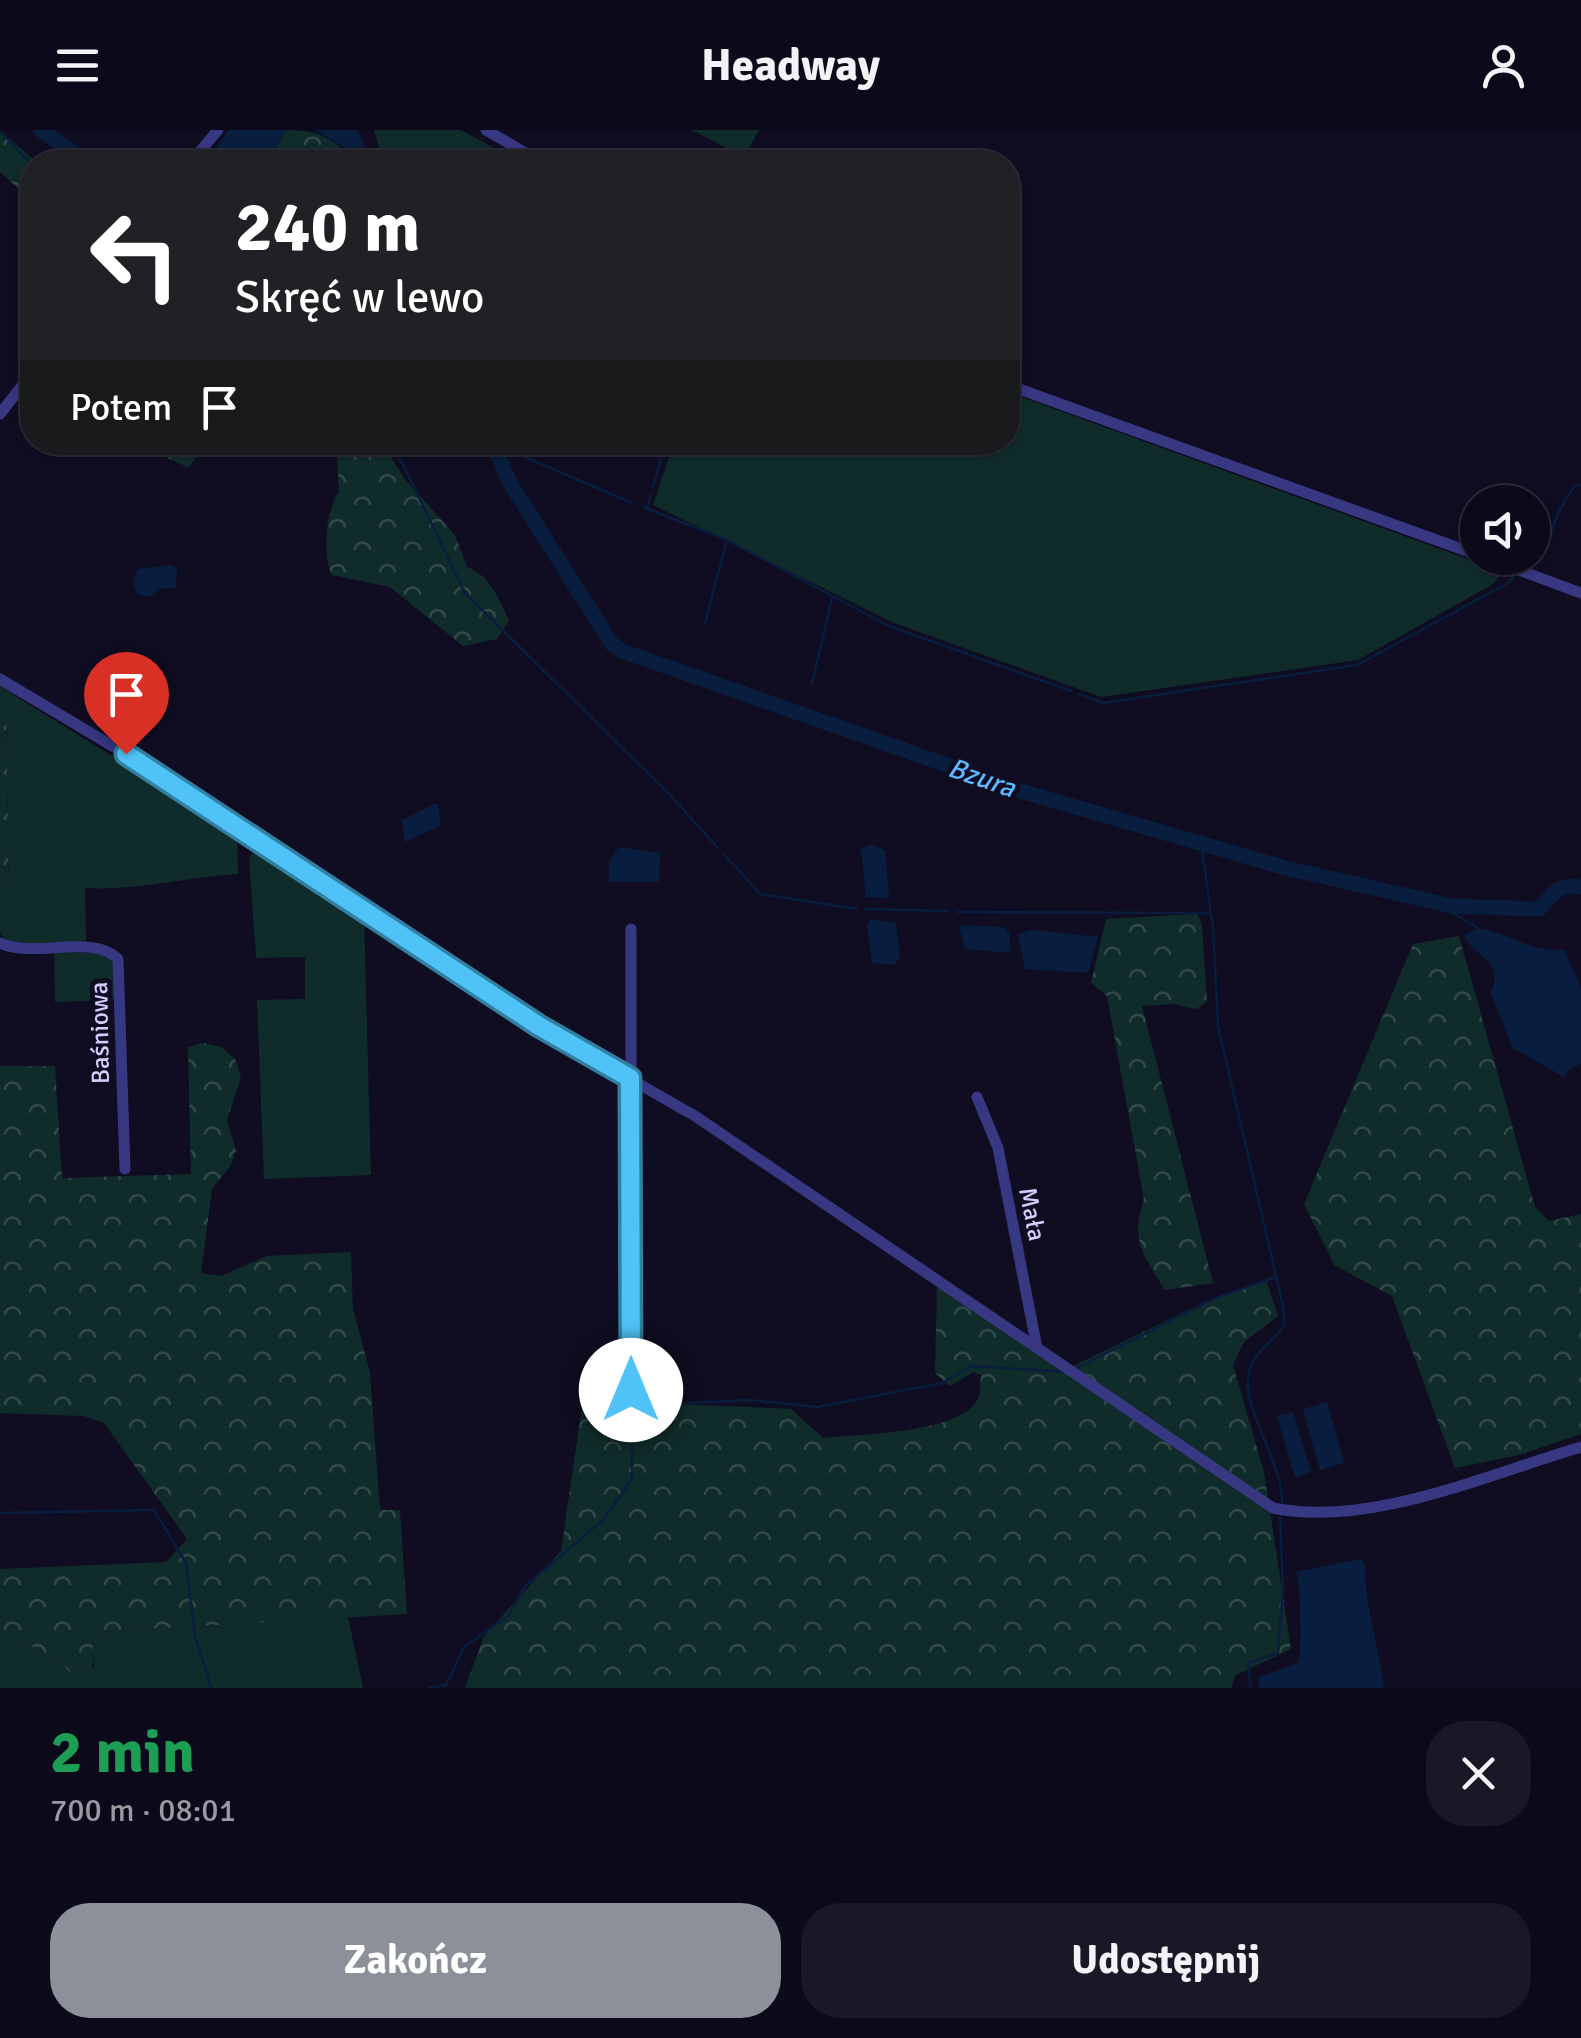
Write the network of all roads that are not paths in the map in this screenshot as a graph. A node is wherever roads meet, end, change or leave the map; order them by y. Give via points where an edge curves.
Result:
1 (218, 130) edge
2 (486, 130) edge
3 (200, 150) edge
4 (521, 150) edge
5 (20, 388) edge
6 (1020, 389) edge
7 (0, 414) edge
8 (1460, 548) edge
9 (1532, 575) edge
10 (1581, 593) edge
11 (0, 679) edge
12 (631, 929) dead end
13 (0, 943) edge
14 (630, 1078) junction
15 (977, 1097) dead end
16 (125, 1169) dead end
17 (1036, 1343) junction
18 (631, 1390) dead end
19 (1581, 1448) edge

1 - 3 street
2 - 4 street
5 - 7 street
6 - 8 street
9 - 10 street
11 - 14 street
12 - 14 street
13 - 16 street, Baśniowa via 22,950 90,948 118,959
14 - 17 street
14 - 18 street
15 - 17 street, Mała via 998,1148
17 - 19 street via 1284,1510 1386,1504

